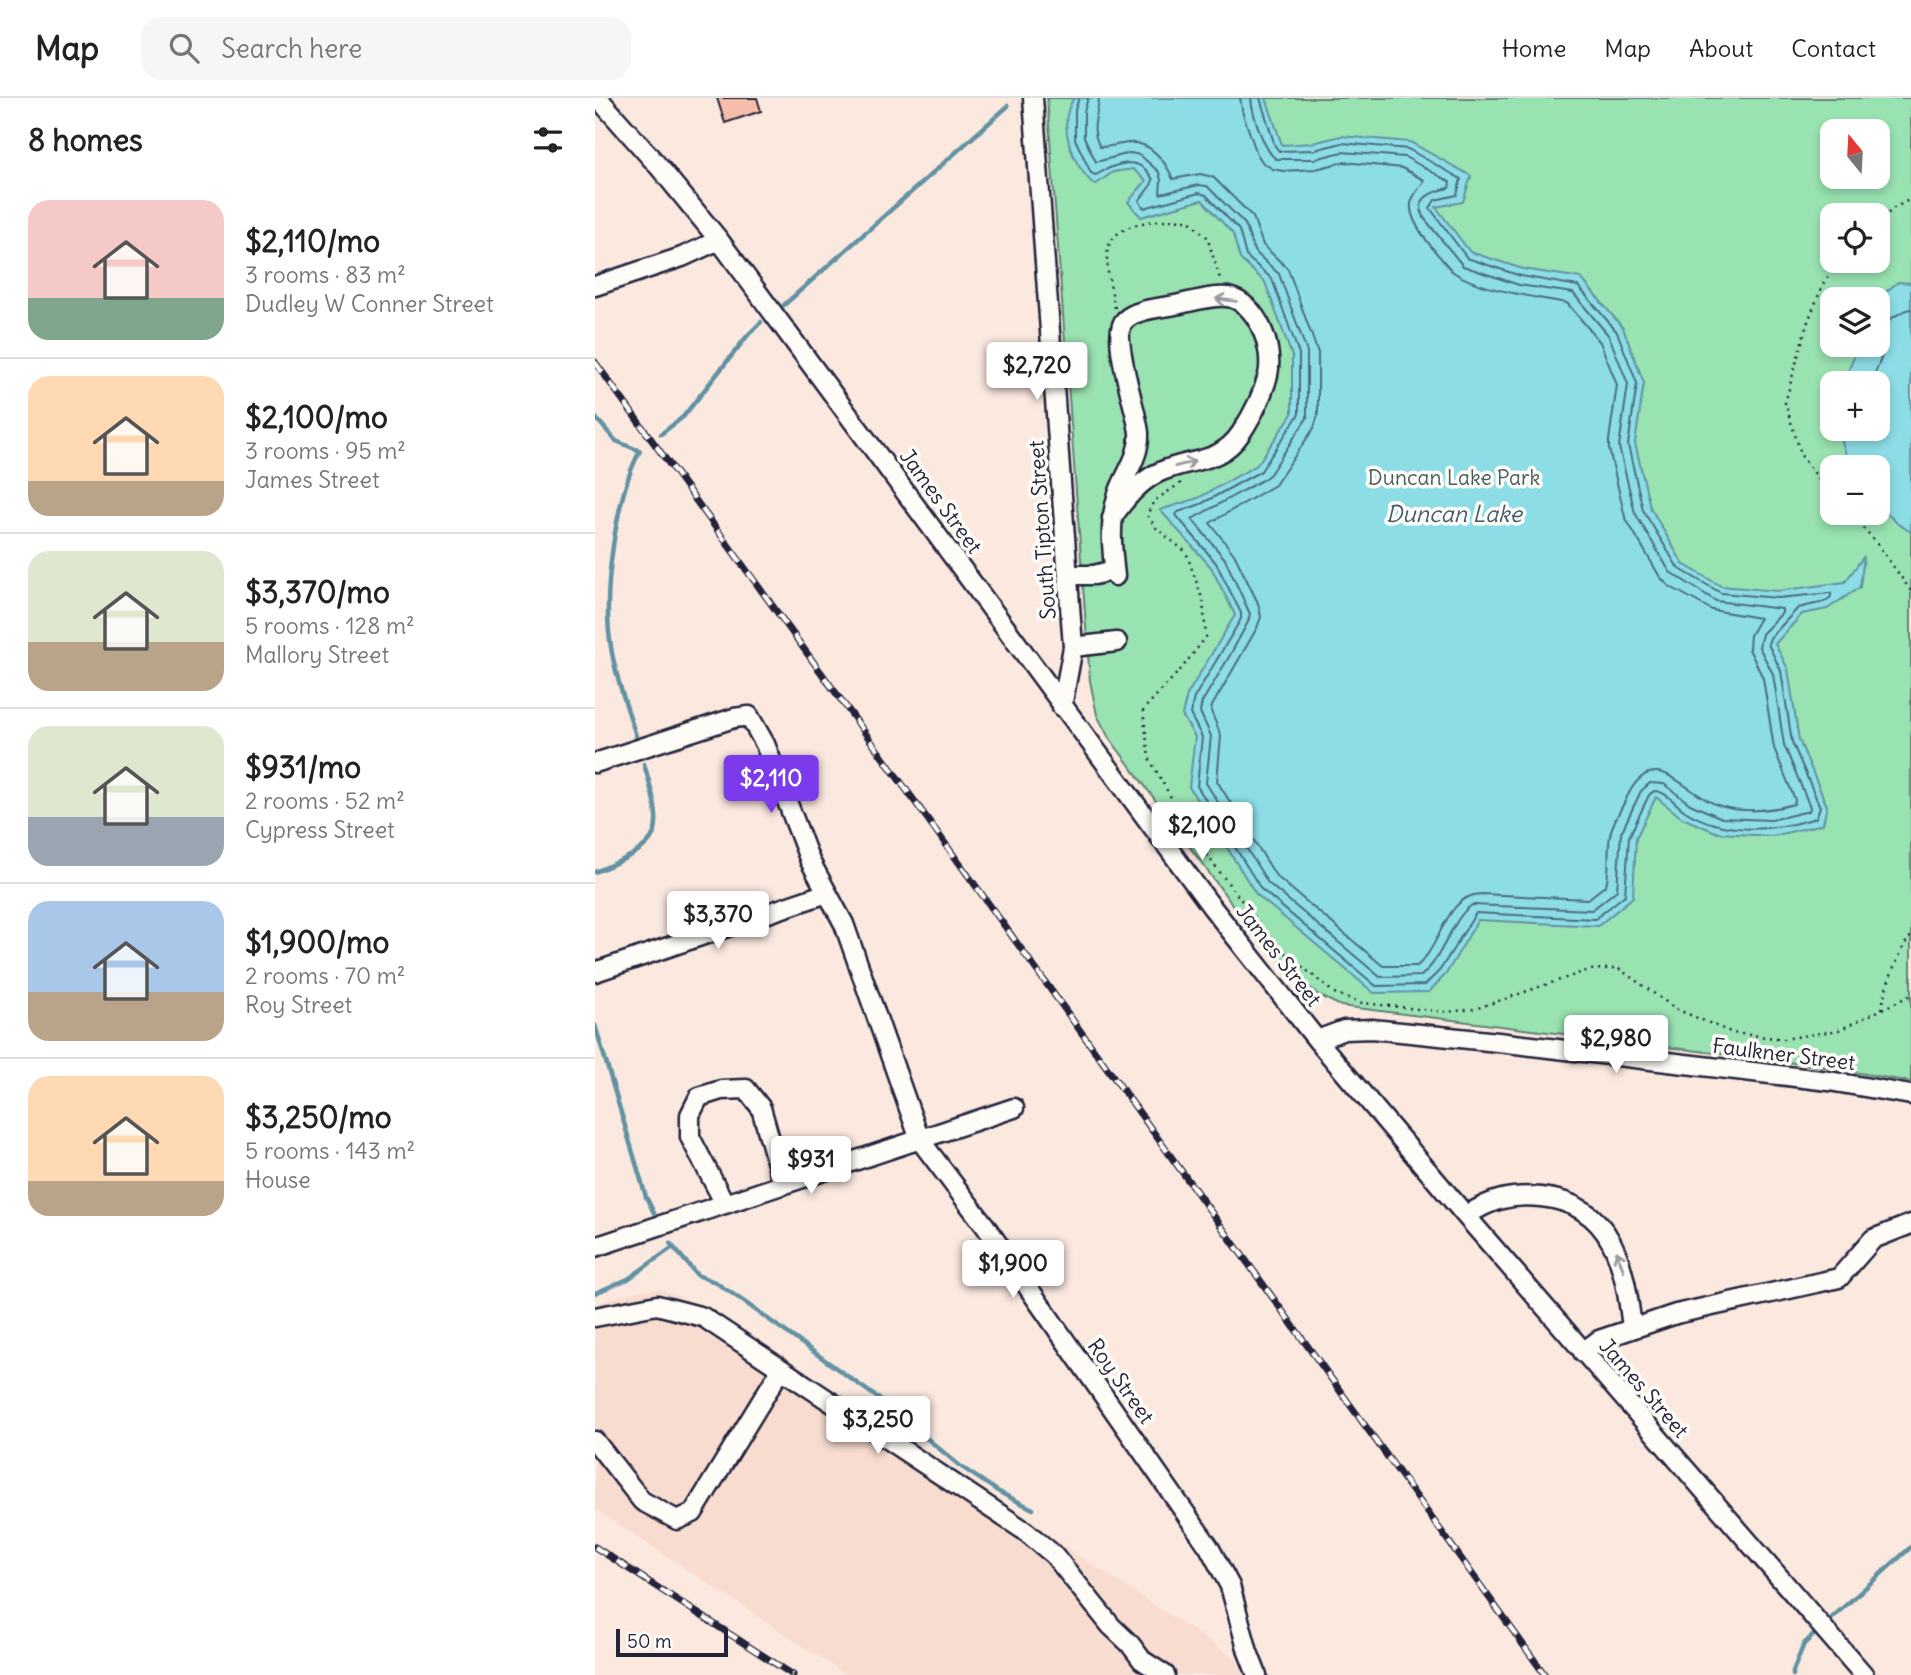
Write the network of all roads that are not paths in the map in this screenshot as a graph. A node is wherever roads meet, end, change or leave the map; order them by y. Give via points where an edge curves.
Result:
1 (598, 98) edge
2 (1033, 98) edge
3 (719, 240) junction
4 (595, 286) edge
5 (1136, 458) junction
6 (1156, 474) junction
7 (1112, 517) junction
8 (1068, 575) junction
9 (1117, 642) dead end
10 (1073, 647) junction
11 (1062, 707) junction
12 (595, 763) edge
13 (827, 893) junction
14 (595, 972) edge
15 (1317, 1040) junction
16 (1911, 1095) edge
17 (1014, 1108) dead end
18 (920, 1140) junction
19 (783, 1185) junction
20 (725, 1205) junction
21 (1466, 1216) junction
22 (1911, 1224) edge
23 (595, 1247) edge
24 (595, 1317) edge
25 (1632, 1328) junction
26 (1583, 1352) junction
27 (781, 1369) junction
28 (595, 1441) edge
29 (1254, 1674) edge
30 (1165, 1675) edge
31 (1864, 1675) edge

1 - 3 street, James Street
2 - 8 street, South Tipton Street
3 - 4 street
3 - 11 street, James Street
5 - 6 street
6 -> 5 street via 1227,450 1262,393 1269,360 1261,327 1241,302 1226,297 1141,312 1123,320 1122,360 1139,433
5 - 7 street
6 - 7 street
7 - 8 street via 1115,573
8 - 10 street, South Tipton Street
9 - 10 street
10 - 11 street, South Tipton Street
11 - 15 street, James Street
12 - 13 street, Roy Street via 749,716
13 - 14 street
13 - 18 street, Roy Street via 844,924
15 - 16 street, Faulkner Street via 1344,1030 1397,1032 1815,1079
15 - 21 street, James Street
17 - 18 street
18 - 19 street
18 - 29 street, Roy Street via 1209,1547 1230,1586
19 - 20 street
19 - 20 street via 761,1108 745,1089 710,1093 699,1097 690,1115 690,1137
20 - 23 street
25 -> 21 street via 1618,1253 1588,1212 1575,1204 1522,1195 1496,1199
21 - 26 street, James Street
22 - 25 street via 1873,1239 1839,1278
24 - 27 street via 657,1305 703,1317
25 - 26 street via 1599,1340
26 - 31 street, James Street
27 - 28 street via 692,1513 677,1520 642,1501
27 - 30 street via 1025,1531 1054,1556 1142,1660

